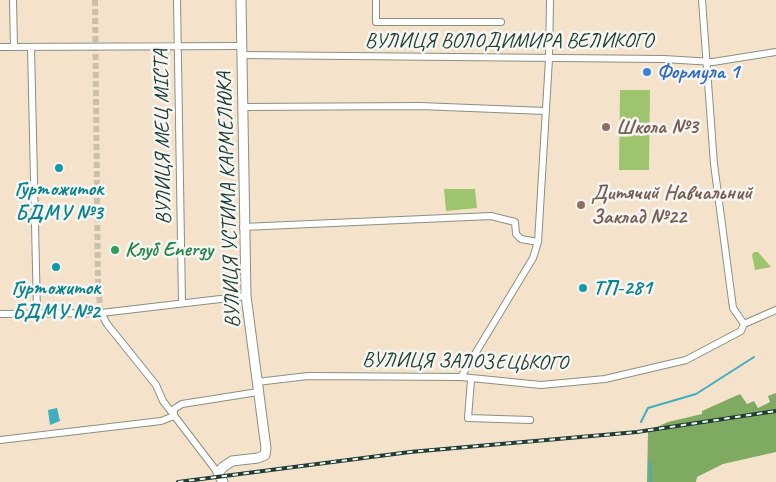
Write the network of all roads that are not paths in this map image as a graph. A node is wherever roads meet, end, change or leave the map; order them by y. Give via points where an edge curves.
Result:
1 (13, 0) edge
2 (177, 0) edge
3 (241, 0) edge
4 (376, 0) edge
5 (550, 0) edge
6 (702, 0) edge
7 (501, 22) dead end
8 (178, 46) junction
9 (0, 47) edge
10 (14, 47) junction
11 (31, 47) junction
12 (242, 51) junction
13 (776, 52) edge
14 (549, 59) junction
15 (705, 60) junction
16 (243, 106) junction
17 (545, 111) junction
18 (243, 227) junction
19 (538, 242) junction
20 (246, 296) junction
21 (182, 303) junction
22 (776, 310) edge
23 (37, 313) junction
24 (101, 313) junction
25 (0, 314) edge
26 (744, 324) junction
27 (461, 377) junction
28 (471, 380) junction
29 (257, 382) junction
30 (258, 392) junction
31 (174, 416) junction
32 (530, 420) dead end
33 (0, 440) edge
34 (218, 473) junction
35 (223, 482) edge

1 - 10 street
2 - 8 street, ВУЛИЦЯ МЕЦ МІСТА
3 - 12 street, ВУЛИЦЯ УСТИМА КАРМЕЛЮКА
4 - 7 street via 376,22
5 - 14 street
6 - 15 street
8 - 11 street, ВУЛИЦЯ ВОЛОДИМИРА ВЕЛИКОГО
8 - 12 street, ВУЛИЦЯ ВОЛОДИМИРА ВЕЛИКОГО
8 - 21 street, ВУЛИЦЯ МЕЦ МІСТА
9 - 10 street, ВУЛИЦЯ ВОЛОДИМИРА ВЕЛИКОГО
10 - 11 street, ВУЛИЦЯ ВОЛОДИМИРА ВЕЛИКОГО
11 - 23 street
12 - 14 street, ВУЛИЦЯ ВОЛОДИМИРА ВЕЛИКОГО
12 - 16 street, ВУЛИЦЯ УСТИМА КАРМЕЛЮКА
13 - 15 street, ВУЛИЦЯ ВОЛОДИМИРА ВЕЛИКОГО via 713,62
14 - 15 street, ВУЛИЦЯ ВОЛОДИМИРА ВЕЛИКОГО
14 - 17 street
15 - 26 street via 714,164 733,308
16 - 17 street via 420,106
16 - 18 street, ВУЛИЦЯ УСТИМА КАРМЕЛЮКА
17 - 19 street
18 - 19 street via 491,216 515,222 516,234 521,239
18 - 20 street, ВУЛИЦЯ УСТИМА КАРМЕЛЮКА
19 - 27 street via 533,258
20 - 21 street
20 - 29 street, ВУЛИЦЯ УСТИМА КАРМЕЛЮКА
21 - 24 street
22 - 26 street, ВУЛИЦЯ ЗАЛОЗЕЦЬКОГО
23 - 24 street
23 - 25 street
24 - 31 street via 106,324 156,385
26 - 28 street, ВУЛИЦЯ ЗАЛОЗЕЦЬКОГО via 741,331 686,360 605,379 542,385
27 - 28 street, ВУЛИЦЯ ЗАЛОЗЕЦЬКОГО
27 - 29 street, ВУЛИЦЯ ЗАЛОЗЕЦЬКОГО via 308,376
28 - 32 street via 468,418
29 - 30 street, ВУЛИЦЯ УСТИМА КАРМЕЛЮКА
30 - 31 street via 182,404 174,409
30 - 34 street, ВУЛИЦЯ УСТИМА КАРМЕЛЮКА via 265,455 232,462
31 - 33 street via 161,421
31 - 34 street
34 - 35 street

